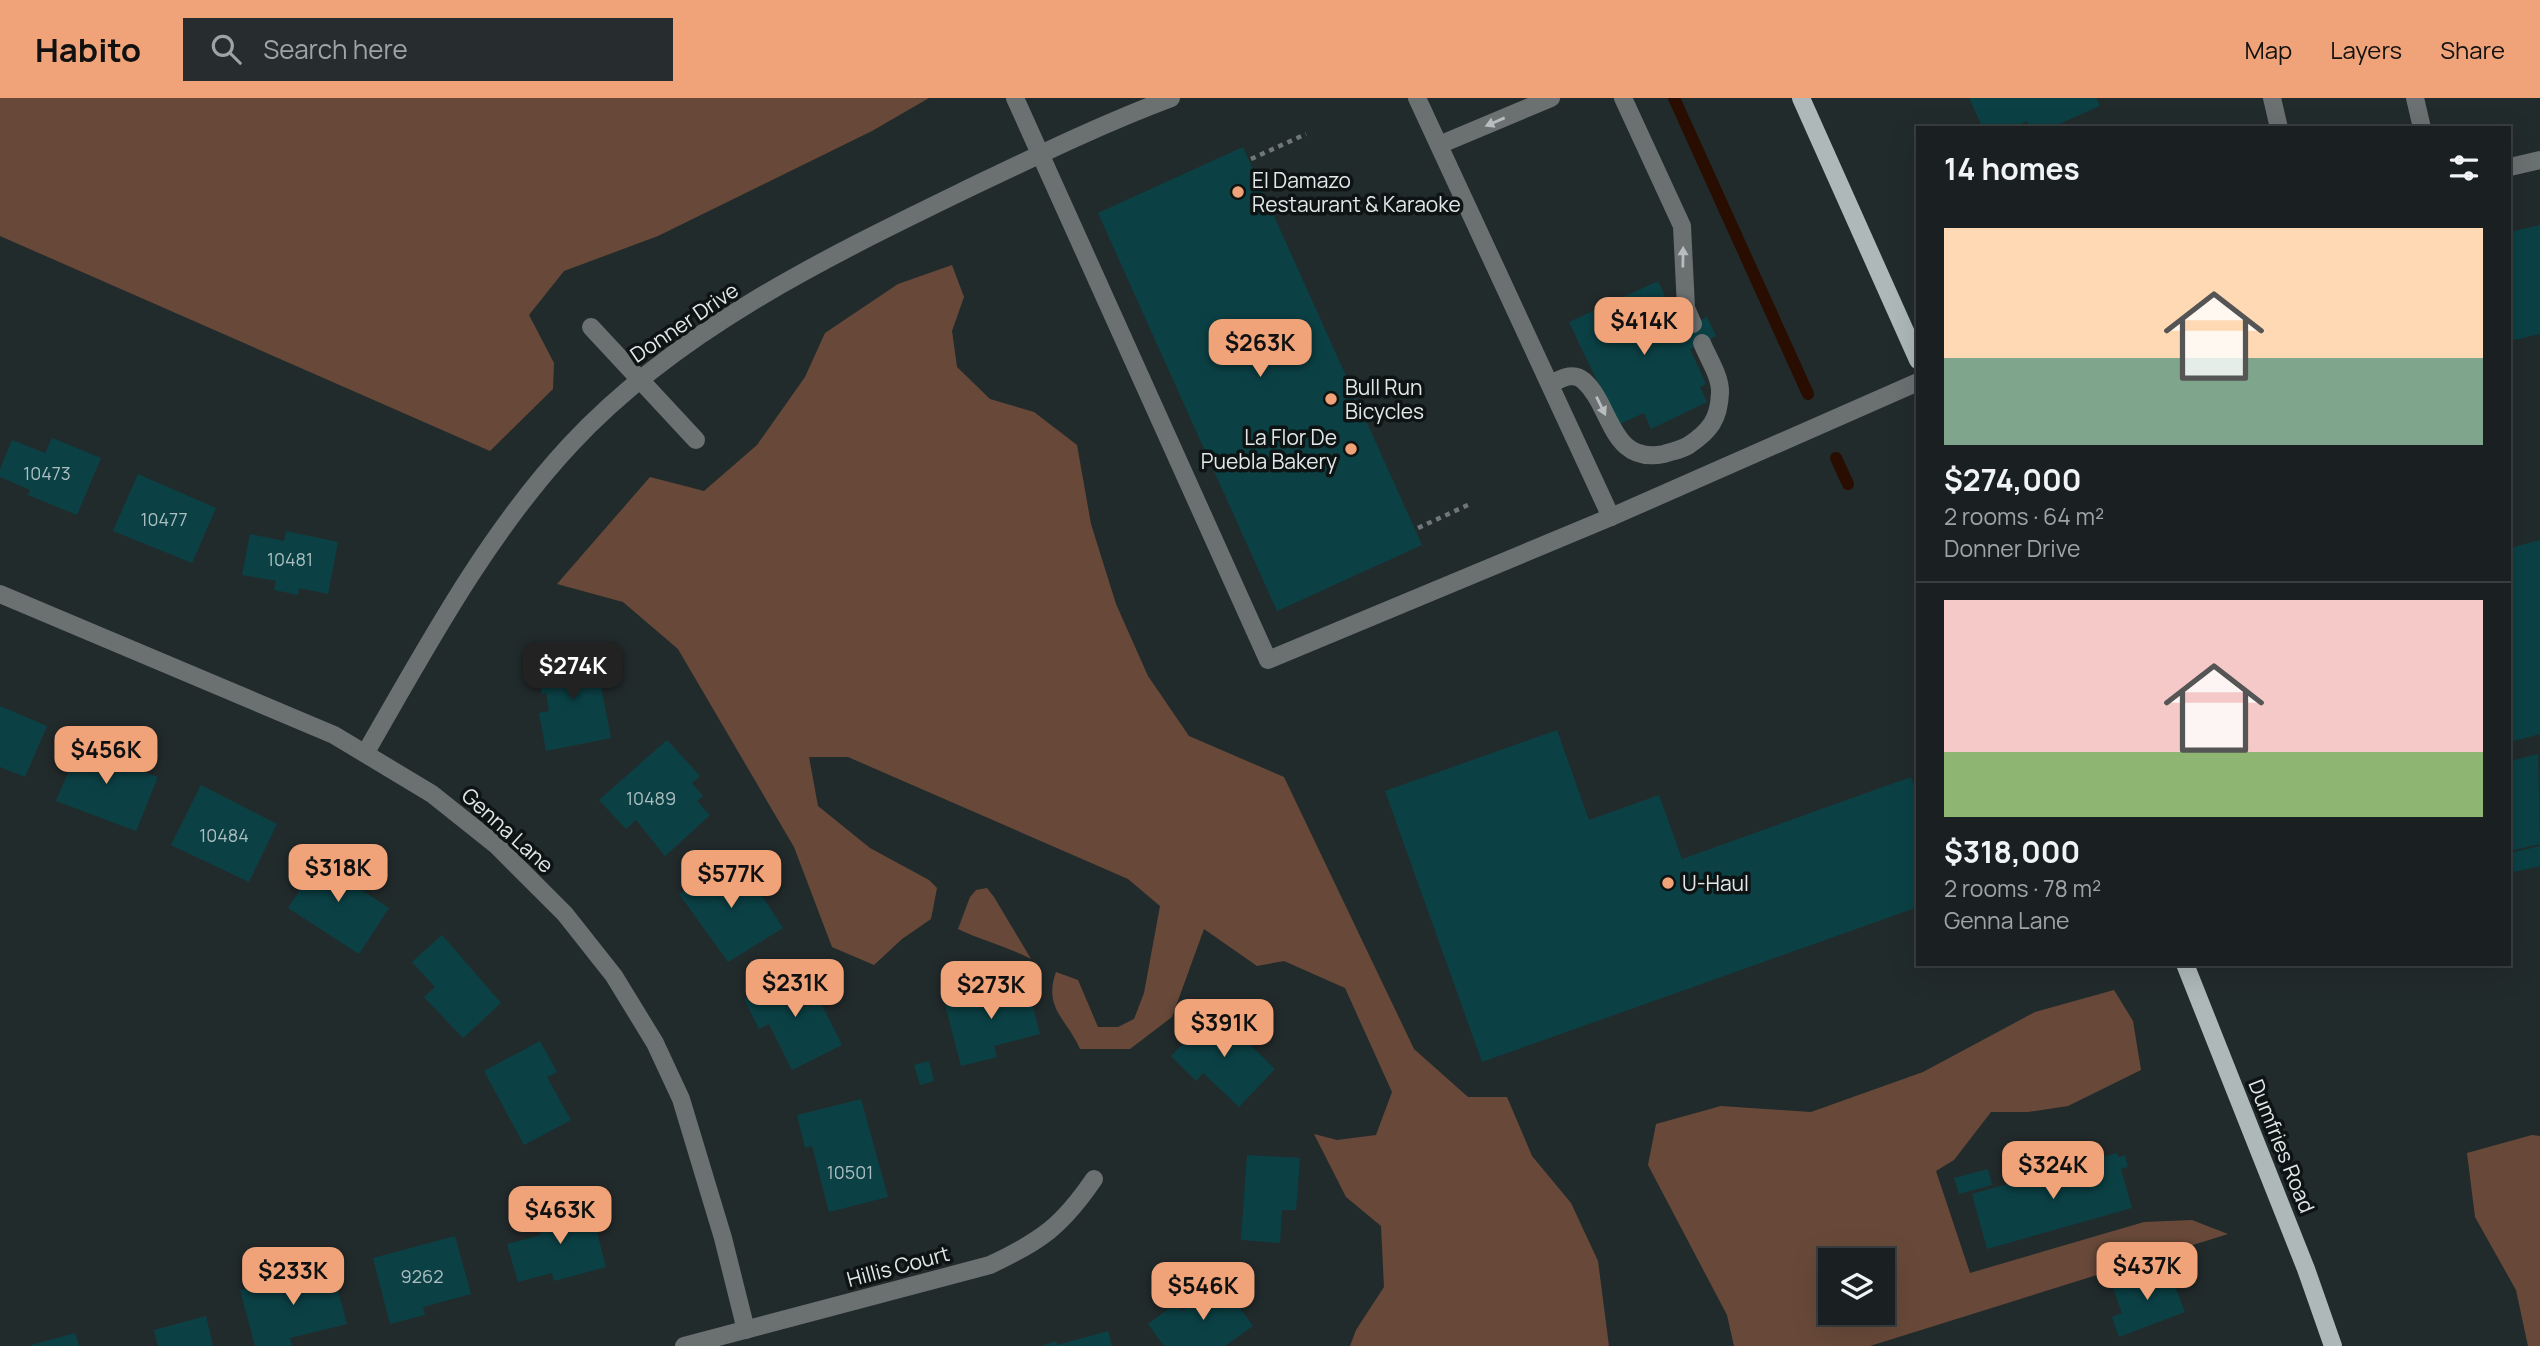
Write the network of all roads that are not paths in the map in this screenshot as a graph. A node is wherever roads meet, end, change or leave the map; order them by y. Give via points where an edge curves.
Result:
1 (1015, 98) edge
2 (1171, 98) edge
3 (1417, 98) edge
4 (1551, 98) edge
5 (1623, 98) edge
6 (1801, 98) edge
7 (2272, 98) edge
8 (2415, 98) edge
9 (2279, 126) edge
10 (2422, 126) edge
11 (1439, 145) junction
12 (1040, 154) junction
13 (2540, 160) edge
14 (2511, 167) edge
15 (1909, 323) edge
16 (1693, 324) dead end
17 (591, 327) dead end
18 (1702, 343) dead end
19 (1916, 352) edge
20 (639, 379) junction
21 (1916, 383) edge
22 (1549, 384) junction
23 (696, 440) dead end
24 (1611, 517) junction
25 (0, 594) edge
26 (366, 752) junction
27 (2186, 966) edge
28 (1094, 1180) dead end
29 (746, 1329) junction
30 (684, 1346) edge
31 (2333, 1346) edge

1 - 12 street
2 - 12 street, Donner Drive
3 - 11 street
4 -> 11 street
16 -> 5 street via 1686,307 1682,226
6 - 15 main road
7 - 9 street
8 - 10 street
11 - 22 street
12 - 20 street, Donner Drive via 784,283
12 - 24 street via 1268,660
13 - 14 street
15 - 19 main road
17 - 20 street
22 -> 18 street via 1568,376 1582,379 1624,445 1651,456 1683,449 1710,431 1719,410 1721,386
20 - 23 street
20 - 26 street, Donner Drive via 570,445 495,540
21 - 24 street
22 - 24 street
25 - 26 street, Genna Lane
26 - 29 street, Genna Lane via 432,794 496,845 565,914 614,976 681,1099
27 - 31 main road, Dumfries Road
28 - 29 street, Hillis Court via 1071,1213 1034,1244 989,1265
29 - 30 street, Hillis Court

